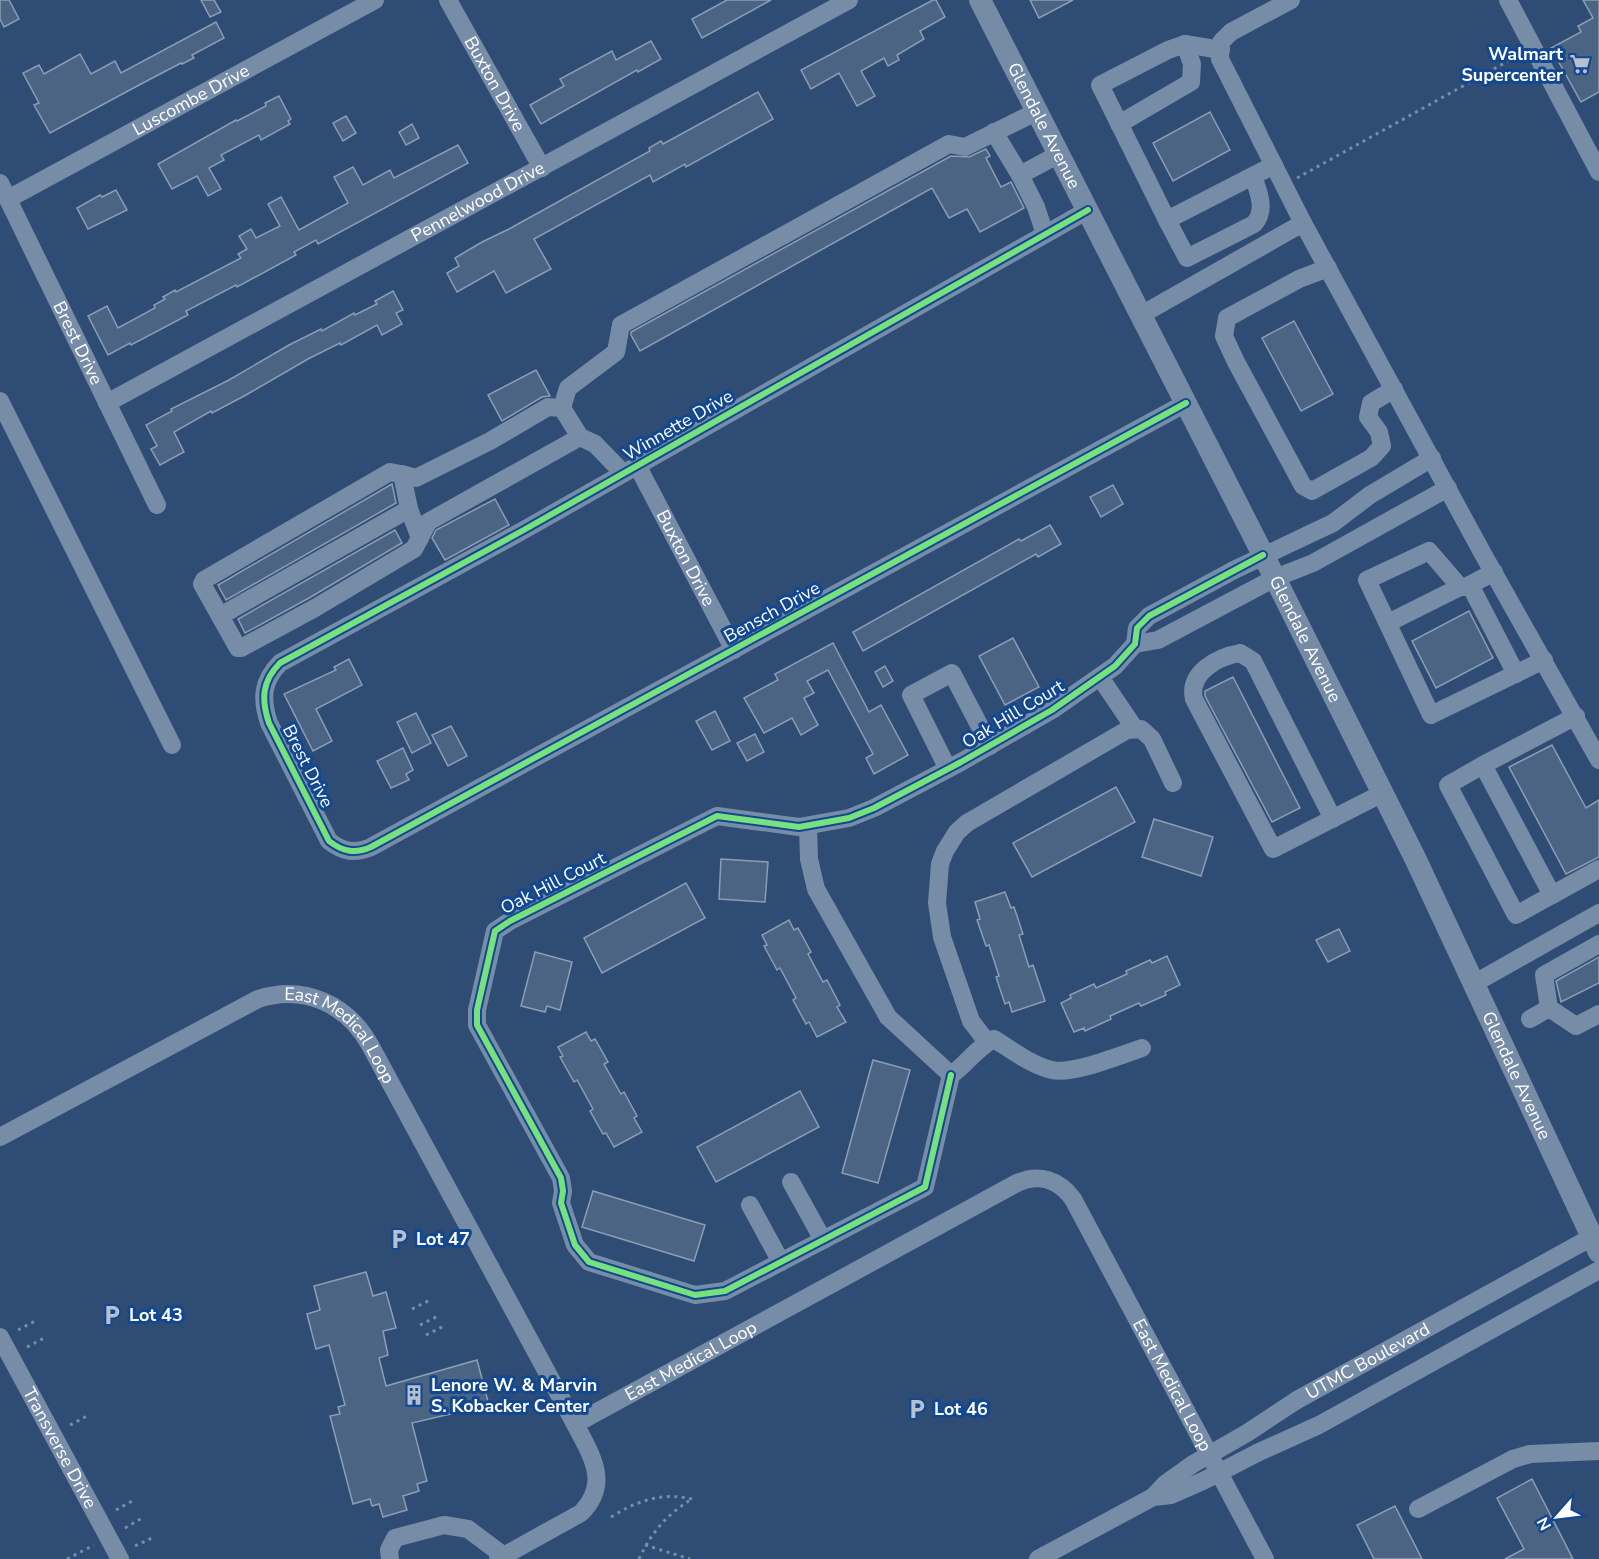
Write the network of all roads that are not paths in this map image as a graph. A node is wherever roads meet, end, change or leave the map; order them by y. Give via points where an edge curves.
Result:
1 (375, 0) edge
2 (448, 0) edge
3 (849, 0) edge
4 (980, 0) edge
5 (1290, 0) edge
6 (1508, 0) edge
7 (1185, 44) junction
8 (1221, 50) junction
9 (1038, 111) junction
10 (1119, 124) junction
11 (994, 132) junction
12 (1059, 154) junction
13 (1274, 165) junction
14 (542, 168) junction
15 (1599, 172) edge
16 (1020, 175) junction
17 (1253, 176) junction
18 (4, 191) edge
19 (1088, 210) junction
20 (1167, 220) junction
21 (1303, 223) junction
22 (1045, 234) junction
23 (1328, 268) junction
24 (1141, 315) junction
25 (1394, 389) junction
26 (0, 400) edge
27 (107, 403) junction
28 (1186, 403) junction
29 (562, 408) junction
30 (579, 437) junction
31 (1432, 458) junction
32 (630, 470) junction
33 (402, 474) junction
34 (1448, 488) junction
35 (157, 505) dead end
36 (409, 509) junction
37 (420, 538) junction
38 (1263, 555) junction
39 (1494, 572) junction
40 (1275, 578) junction
41 (1465, 586) junction
42 (220, 616) junction
43 (1388, 623) junction
44 (1135, 644) junction
45 (734, 650) junction
46 (1544, 660) junction
47 (280, 663) joint
48 (1516, 674) junction
49 (1100, 677) junction
50 (1576, 716) junction
51 (1135, 729) junction
52 (172, 746) dead end
53 (990, 746) junction
54 (1599, 760) edge
55 (1483, 765) junction
56 (948, 769) junction
57 (1173, 783) dead end
58 (1383, 793) junction
59 (1333, 819) junction
60 (808, 826) junction
61 (371, 847) joint
62 (1599, 869) edge
63 (1552, 896) junction
64 (1599, 913) edge
65 (1599, 944) edge
66 (1475, 983) junction
67 (1550, 1008) junction
68 (1599, 1014) edge
69 (1530, 1019) dead end
70 (987, 1042) junction
71 (1142, 1048) dead end
72 (951, 1075) junction
73 (0, 1137) edge
74 (791, 1182) dead end
75 (750, 1205) dead end
76 (823, 1240) junction
77 (1597, 1252) edge
78 (781, 1262) junction
79 (1440, 1320) junction
80 (0, 1337) edge
81 (1456, 1350) junction
82 (575, 1424) junction
83 (1599, 1451) edge
84 (1214, 1464) junction
85 (1418, 1509) dead end
86 (501, 1557) edge
87 (120, 1559) edge
88 (390, 1559) edge
89 (1038, 1559) edge
90 (1265, 1559) edge

1 - 18 street, Luscombe Drive
2 - 14 street, Buxton Drive
3 - 14 street, Pennelwood Drive
4 - 9 main road, Glendale Avenue
5 - 8 street via 1231,32 1221,42
6 - 15 street
7 - 8 street
7 - 10 street via 1192,64 1191,82
7 - 10 street via 1100,85
8 - 13 street via 1220,59
9 - 11 street
9 - 12 main road, Glendale Avenue
10 - 20 street
11 - 16 street
11 - 29 street via 965,147 949,144 621,325 616,352 568,388
12 - 16 street
12 - 19 main road, Glendale Avenue
13 - 17 street
13 - 21 street
14 - 27 street, Pennelwood Drive
16 - 22 street
17 - 20 street
17 - 20 street via 1261,214 1254,224 1187,258
18 - 27 street, Brest Drive
19 - 22 street, Winnette Drive
19 - 24 main road, Glendale Avenue
21 - 23 street
21 - 24 street
22 - 32 street, Winnette Drive
23 - 25 street
23 - 25 street via 1299,279 1227,318 1224,336 1303,486 1312,491 1371,458 1382,446 1379,432 1368,417 1371,404
24 - 28 main road, Glendale Avenue
25 - 31 street
26 - 52 street
27 - 35 street, Brest Drive
28 - 38 main road, Glendale Avenue
28 - 45 street, Bensch Drive
29 - 30 street
29 - 33 street via 548,408 416,478
30 - 32 street, Buxton Drive
30 - 37 street via 428,522
31 - 34 street
31 - 38 street, Oak Hill Court via 1370,495 1333,523
32 - 45 street, Buxton Drive
32 - 47 street, Winnette Drive
33 - 36 street
33 - 42 street via 390,472 202,582
34 - 39 street
34 - 40 street via 1313,563
36 - 37 street
36 - 42 street
37 - 42 street via 414,549 241,648
38 - 40 main road, Glendale Avenue
38 - 44 street, Oak Hill Court via 1149,616 1137,628
39 - 41 street
39 - 46 street
40 - 44 street via 1158,640
40 - 58 main road, Glendale Avenue
41 - 43 street
41 - 43 street via 1429,551 1367,580
41 - 48 street
43 - 48 street via 1431,715
44 - 49 street, Oak Hill Court
45 - 61 street, Bensch Drive
46 - 48 street
46 - 50 street
47 - 61 street, Brest Drive via 263,693 269,723 329,841 353,852
49 - 51 street
49 - 53 street, Oak Hill Court
50 - 54 street
50 - 55 street
51 - 57 street via 1141,729 1152,739
51 - 70 street via 1126,730 967,823 945,851 937,903 942,937 971,1021
53 - 56 street, Oak Hill Court
53 - 56 street via 952,673 911,695
55 - 63 street
55 - 63 street via 1448,785 1476,841 1516,915
56 - 60 street, Oak Hill Court via 874,808 849,818
58 - 59 street
58 - 66 main road, Glendale Avenue
59 - 59 street via 1273,849 1194,699 1192,690 1205,668 1240,653 1253,662
60 - 72 street via 809,859 816,889 888,1017
60 - 78 street, Oak Hill Court via 717,816 510,921 495,931 477,1010 477,1025 561,1178 561,1203 575,1245 589,1262 695,1295 725,1291
62 - 63 street
64 - 66 street
65 - 67 street via 1544,975
66 - 77 main road, Glendale Avenue
67 - 68 street via 1576,1026
67 - 69 street
70 - 71 street via 994,1039 1054,1071 1076,1069
70 - 72 street
72 - 76 street, Oak Hill Court via 925,1187
73 - 82 street, East Medical Loop via 258,999 292,994 331,1004 348,1016 366,1038
74 - 76 street
75 - 78 street
76 - 78 street, Oak Hill Court
77 - 79 street, UTMC Boulevard
77 - 81 street, UTMC Boulevard
79 - 81 street
79 - 84 street, UTMC Boulevard via 1307,1394
80 - 87 street, Transverse Drive
81 - 84 street, UTMC Boulevard via 1319,1425 1257,1453
82 - 84 street, East Medical Loop via 1017,1183 1042,1178 1059,1184 1073,1199
82 - 86 street via 597,1472 590,1503 576,1516
83 - 85 street via 1530,1454 1513,1459
84 - 89 street, UTMC Boulevard via 1165,1484 1153,1497
84 - 90 street, East Medical Loop
86 - 88 street via 468,1529 444,1525 395,1538 389,1550

